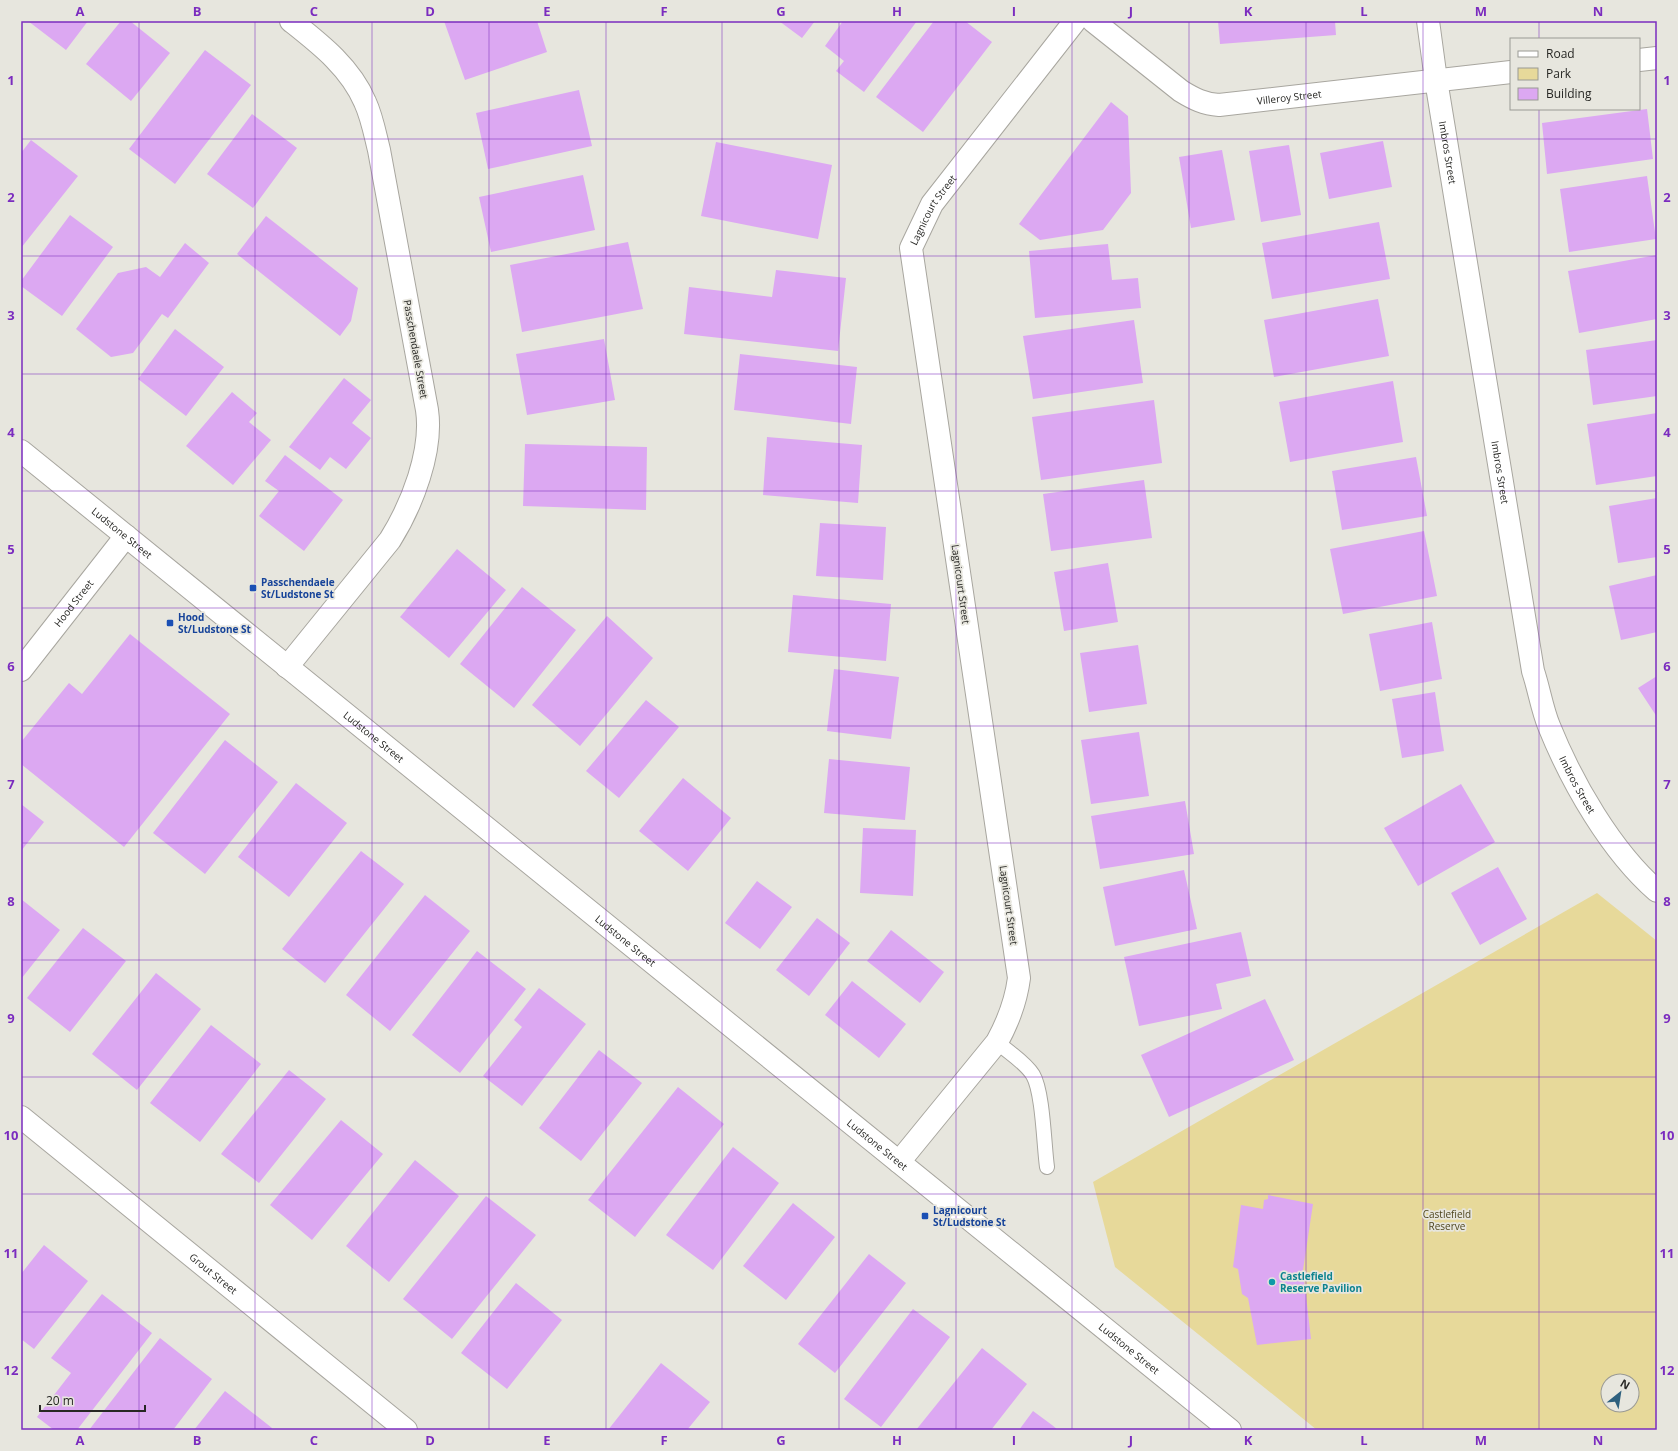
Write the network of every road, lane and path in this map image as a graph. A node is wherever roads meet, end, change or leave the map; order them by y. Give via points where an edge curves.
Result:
1 (291, 21) edge
2 (1075, 21) edge
3 (1093, 21) edge
4 (1428, 21) edge
5 (1657, 58) edge
6 (1640, 60) edge
7 (1510, 72) edge
8 (1436, 80) junction
9 (21, 451) edge
10 (126, 536) junction
11 (287, 667) junction
12 (21, 670) edge
13 (1657, 891) edge
14 (997, 1042) junction
15 (21, 1117) edge
16 (899, 1162) junction
17 (1047, 1167) dead end
18 (406, 1430) edge
19 (1230, 1430) edge

1 - 11 street, Passchendaele Street via 326,50 346,71 368,110 379,150 427,410 428,429 424,458 400,525
2 - 14 street, Lagnicourt Street via 932,204 912,248 1018,966 1018,990
3 - 8 street, Villeroy Street via 1181,91 1207,104 1219,105
4 - 8 street, Imbros Street
5 - 6 street
7 - 8 street, Villeroy Street
8 - 13 street, Imbros Street via 1533,671 1549,726 1572,775 1610,839 1635,870
9 - 10 street, Ludstone Street
10 - 11 street, Ludstone Street
10 - 12 street, Hood Street
11 - 16 street, Ludstone Street
14 - 16 street, Lagnicourt Street
14 - 17 lane via 1028,1069 1036,1084
15 - 18 street, Grout Street
16 - 19 street, Ludstone Street

